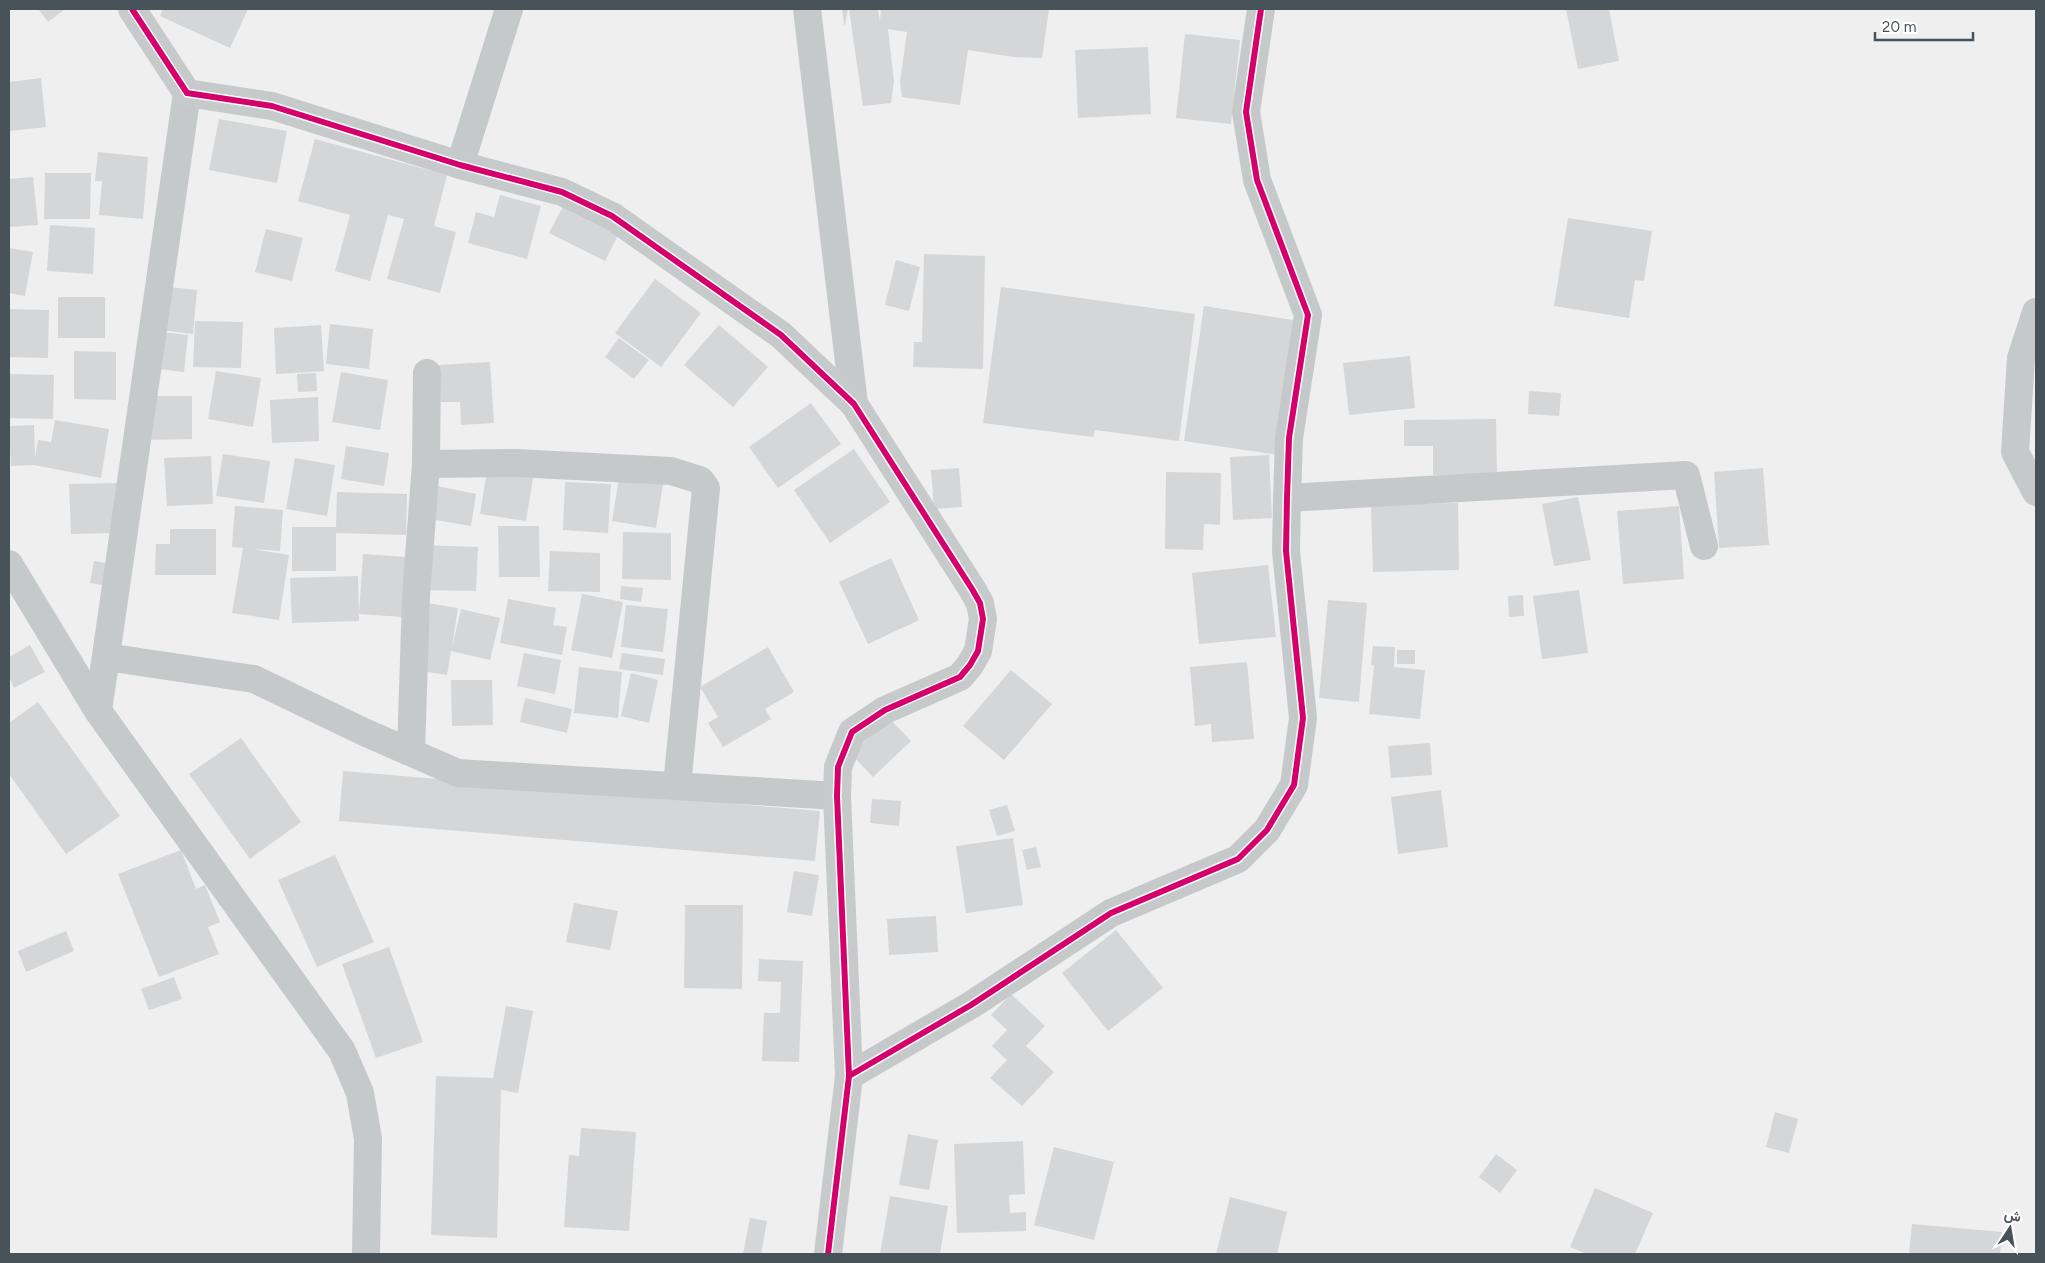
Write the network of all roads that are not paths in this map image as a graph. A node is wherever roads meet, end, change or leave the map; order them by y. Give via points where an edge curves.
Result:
1 (132, 9) edge
2 (509, 9) edge
3 (807, 9) edge
4 (1260, 9) edge
5 (187, 93) junction
6 (460, 165) junction
7 (2036, 312) edge
8 (427, 373) dead end
9 (854, 404) junction
10 (426, 464) junction
11 (2036, 492) edge
12 (1287, 498) junction
13 (1704, 546) dead end
14 (9, 564) edge
15 (106, 657) junction
16 (98, 711) junction
17 (411, 752) junction
18 (677, 786) junction
19 (837, 796) junction
20 (849, 1076) junction
21 (366, 1254) edge
22 (828, 1254) edge

1 - 5 street
2 - 6 street
3 - 9 street
4 - 12 street via 1246,112 1257,180 1308,315 1289,438
5 - 6 street via 272,106
5 - 15 street
6 - 9 street via 562,192 612,216 780,335
7 - 11 street via 2021,358 2015,452
8 - 10 street
9 - 19 street via 972,589 980,603 983,619 978,651 960,677 884,710 852,732 838,767
10 - 17 street via 416,596
10 - 18 street via 516,463 671,471 700,480 706,488
12 - 13 street via 1686,475
12 - 20 street via 1286,552 1304,718 1294,785 1267,830 1238,859 1111,914 971,1005
14 - 16 street
15 - 16 street
15 - 17 street via 254,680
16 - 21 street via 342,1050 360,1093 368,1139
17 - 18 street via 458,773
18 - 19 street
19 - 20 street
20 - 22 street

